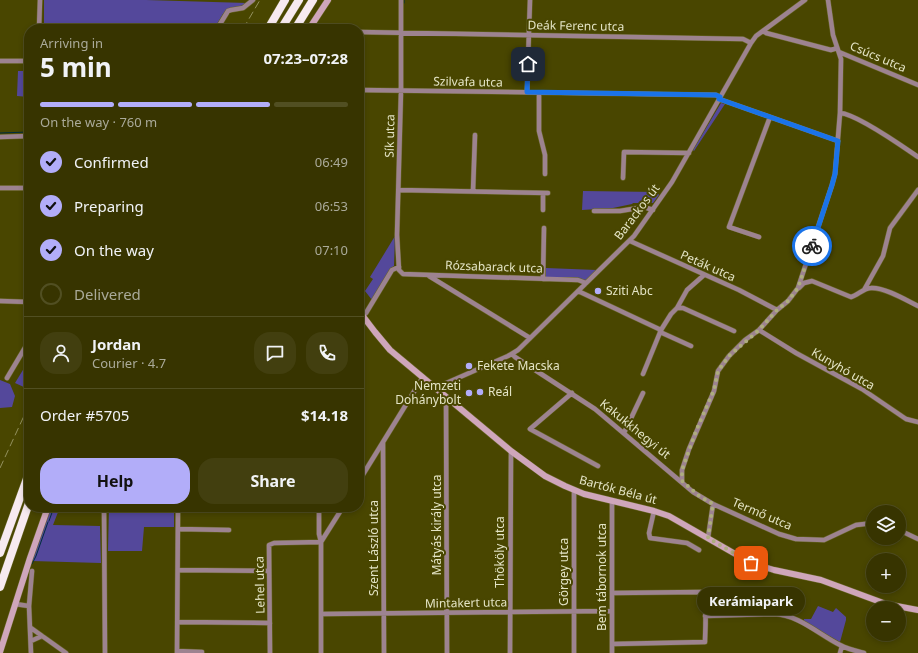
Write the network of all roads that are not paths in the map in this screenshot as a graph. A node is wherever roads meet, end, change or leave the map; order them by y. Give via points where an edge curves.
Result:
1 (40, 0) edge
2 (253, 0) edge
3 (285, 0) edge
4 (299, 0) edge
5 (313, 0) edge
6 (328, 0) edge
7 (401, 0) edge
8 (530, 0) edge
9 (805, 0) edge
10 (828, 0) edge
11 (39, 24) edge
12 (220, 24) edge
13 (271, 24) edge
14 (284, 24) edge
15 (298, 24) edge
16 (313, 24) edge
17 (763, 31) junction
18 (364, 32) edge
19 (401, 33) junction
20 (528, 35) junction
21 (751, 42) junction
22 (838, 50) junction
23 (0, 61) edge
24 (24, 61) edge
25 (918, 85) edge
26 (364, 90) edge
27 (401, 90) junction
28 (527, 92) junction
29 (539, 93) junction
30 (719, 98) junction
31 (840, 113) junction
32 (770, 117) junction
33 (475, 135) dead end
34 (24, 136) edge
35 (0, 137) edge
36 (838, 141) junction
37 (689, 153) junction
38 (918, 157) edge
39 (545, 174) dead end
40 (623, 178) dead end
41 (0, 188) edge
42 (24, 188) edge
43 (399, 190) junction
44 (918, 190) edge
45 (473, 191) junction
46 (543, 210) dead end
47 (652, 210) junction
48 (594, 211) dead end
49 (544, 228) dead end
50 (759, 236) dead end
51 (630, 241) junction
52 (399, 267) junction
53 (401, 273) joint
54 (428, 275) junction
55 (704, 275) junction
56 (543, 279) junction
57 (586, 284) junction
58 (798, 288) junction
59 (864, 290) junction
60 (578, 291) junction
61 (0, 301) edge
62 (24, 302) edge
63 (918, 306) edge
64 (677, 308) junction
65 (777, 310) junction
66 (364, 313) edge
67 (364, 317) edge
68 (759, 330) junction
69 (661, 331) junction
70 (734, 331) dead end
71 (530, 338) junction
72 (691, 346) dead end
73 (24, 349) edge
74 (512, 354) junction
75 (643, 374) dead end
76 (423, 377) junction
77 (7, 378) dead end
78 (435, 388) junction
79 (572, 393) junction
80 (643, 393) dead end
81 (446, 397) junction
82 (918, 422) edge
83 (624, 433) junction
84 (383, 443) junction
85 (511, 451) junction
86 (598, 466) dead end
87 (364, 473) edge
88 (682, 481) junction
89 (24, 487) edge
90 (574, 490) junction
91 (612, 501) junction
92 (713, 504) junction
93 (654, 511) junction
94 (26, 512) edge
95 (46, 512) edge
96 (104, 512) edge
97 (178, 512) edge
98 (319, 512) edge
99 (340, 512) edge
100 (866, 524) edge
101 (178, 528) junction
102 (229, 530) dead end
103 (906, 533) edge
104 (708, 538) junction
105 (918, 539) edge
106 (321, 542) junction
107 (699, 550) dead end
108 (0, 553) edge
109 (178, 570) junction
110 (32, 571) dead end
111 (269, 571) junction
112 (0, 587) edge
113 (612, 593) junction
114 (15, 604) junction
115 (29, 606) junction
116 (918, 610) edge
117 (574, 612) junction
118 (612, 612) junction
119 (510, 613) junction
120 (321, 614) junction
121 (384, 614) junction
122 (447, 614) junction
123 (705, 616) junction
124 (178, 622) junction
125 (270, 623) junction
126 (31, 628) junction
127 (42, 636) junction
128 (31, 641) junction
129 (612, 644) junction
130 (842, 646) junction
131 (0, 652) edge
132 (178, 652) edge
133 (202, 652) edge
134 (31, 653) edge
135 (66, 653) edge
136 (105, 653) edge
137 (270, 653) edge
138 (321, 653) edge
139 (384, 653) edge
140 (447, 653) edge
141 (510, 653) edge
142 (574, 653) edge
143 (612, 653) edge
144 (840, 653) edge
145 (864, 653) edge

1 - 11 street
2 - 12 street via 243,8 228,12
3 - 13 highway
4 - 14 highway
5 - 15 highway
6 - 16 street
7 - 19 street, Sík utca
8 - 20 street
9 - 17 street, Barackos út
10 - 22 street
17 - 21 street, Barackos út
17 - 22 street, Csúcs utca
18 - 19 street, Deák Ferenc utca
19 - 20 street, Deák Ferenc utca
19 - 27 street, Sík utca
20 - 21 street, Deák Ferenc utca via 743,39
20 - 28 street
21 - 30 street, Barackos út
22 - 25 street, Csúcs utca
22 - 31 street via 842,59
23 - 24 street
26 - 27 street, Szilvafa utca
27 - 28 street, Szilvafa utca
27 - 43 street, Sík utca
28 - 29 street, Szilvafa utca
29 - 30 street, Szilvafa utca via 716,95
29 - 39 street via 539,131 545,155
30 - 32 street, Szilvafa utca
30 - 37 street, Barackos út
31 - 36 street
31 - 38 street via 859,120
32 - 36 street, Szilvafa utca
32 - 50 street via 729,227
33 - 45 street
34 - 35 street
36 - 58 street via 835,174
37 - 40 street via 624,152
37 - 47 street, Barackos út
41 - 42 street
43 - 45 street
43 - 52 street, Sík utca
44 - 59 street via 890,228 883,256
45 - 46 street via 545,193
47 - 48 street via 644,207 620,211
47 - 51 street, Barackos út
49 - 56 street
51 - 55 street, Peták utca
51 - 57 street, Barackos út
52 - 53 street, Sík utca
52 - 66 street via 392,270
53 - 54 street, Rózsabarack utca
54 - 56 street, Rózsabarack utca
54 - 71 street
55 - 64 street via 688,290
55 - 65 street, Peták utca
56 - 57 street, Rózsabarack utca via 578,280
57 - 60 street, Barackos út
58 - 59 street via 812,281 851,297
58 - 65 street
59 - 63 street via 883,290
60 - 69 street
60 - 71 street, Barackos út
61 - 62 street
64 - 69 street
64 - 70 street via 683,308
65 - 68 street
67 - 76 street, Bartók Béla út via 390,350
68 - 82 street, Kunyhó utca via 862,389 906,419
68 - 88 street via 729,356 718,371 714,390 682,470
69 - 72 street
69 - 75 street
71 - 74 street, Barackos út
73 - 77 street
74 - 78 street, Barackos út
74 - 79 street, Kakukkhegyi út
76 - 78 street, Bartók Béla út
76 - 84 street
78 - 81 street, Bartók Béla út
79 - 83 street, Kakukkhegyi út
79 - 86 street via 530,429
80 - 83 street
81 - 85 street, Bartók Béla út
81 - 122 street, Mátyás király utca
83 - 88 street, Kakukkhegyi út
84 - 87 street
84 - 121 street, Szent László utca
85 - 90 street, Bartók Béla út via 545,476
85 - 119 street, Thököly utca
88 - 92 street, Kakukkhegyi út
89 - 108 highway
90 - 91 street, Bartók Béla út
90 - 117 street, Görgey utca
91 - 93 street, Bartók Béla út
91 - 113 street, Bem tábornok utca
92 - 100 street, Termő utca via 796,539 824,540 856,525
92 - 104 street
93 - 104 street, Bartók Béla út via 669,516
93 - 107 street via 650,538 687,543
94 - 112 highway
95 - 114 street
96 - 136 street
97 - 101 street
98 - 106 street
99 - 106 street
101 - 102 street
101 - 109 street
103 - 105 street
104 - 116 street, Bartók Béla út via 759,566 821,580 886,604
106 - 111 street, Lehel utca via 271,543
106 - 120 street
109 - 111 street
109 - 124 street
110 - 115 street
111 - 125 street, Lehel utca
113 - 118 street, Bem tábornok utca
113 - 123 street via 699,592 703,593
114 - 115 street
114 - 131 street
115 - 126 street
117 - 118 street, Mintakert utca
117 - 119 street, Mintakert utca
117 - 142 street, Görgey utca
118 - 129 street, Bem tábornok utca
119 - 122 street, Mintakert utca
119 - 141 street, Thököly utca
120 - 121 street, Mintakert utca
120 - 138 street
121 - 122 street, Mintakert utca
121 - 139 street, Szent László utca
122 - 140 street, Mátyás király utca
123 - 129 street via 704,642
123 - 130 street via 784,615 794,618
124 - 125 street
124 - 132 street
125 - 137 street, Lehel utca
126 - 127 street
126 - 128 street
127 - 128 street
127 - 135 street
128 - 134 street
129 - 143 street, Bem tábornok utca
130 - 144 street
130 - 145 street
132 - 133 street

